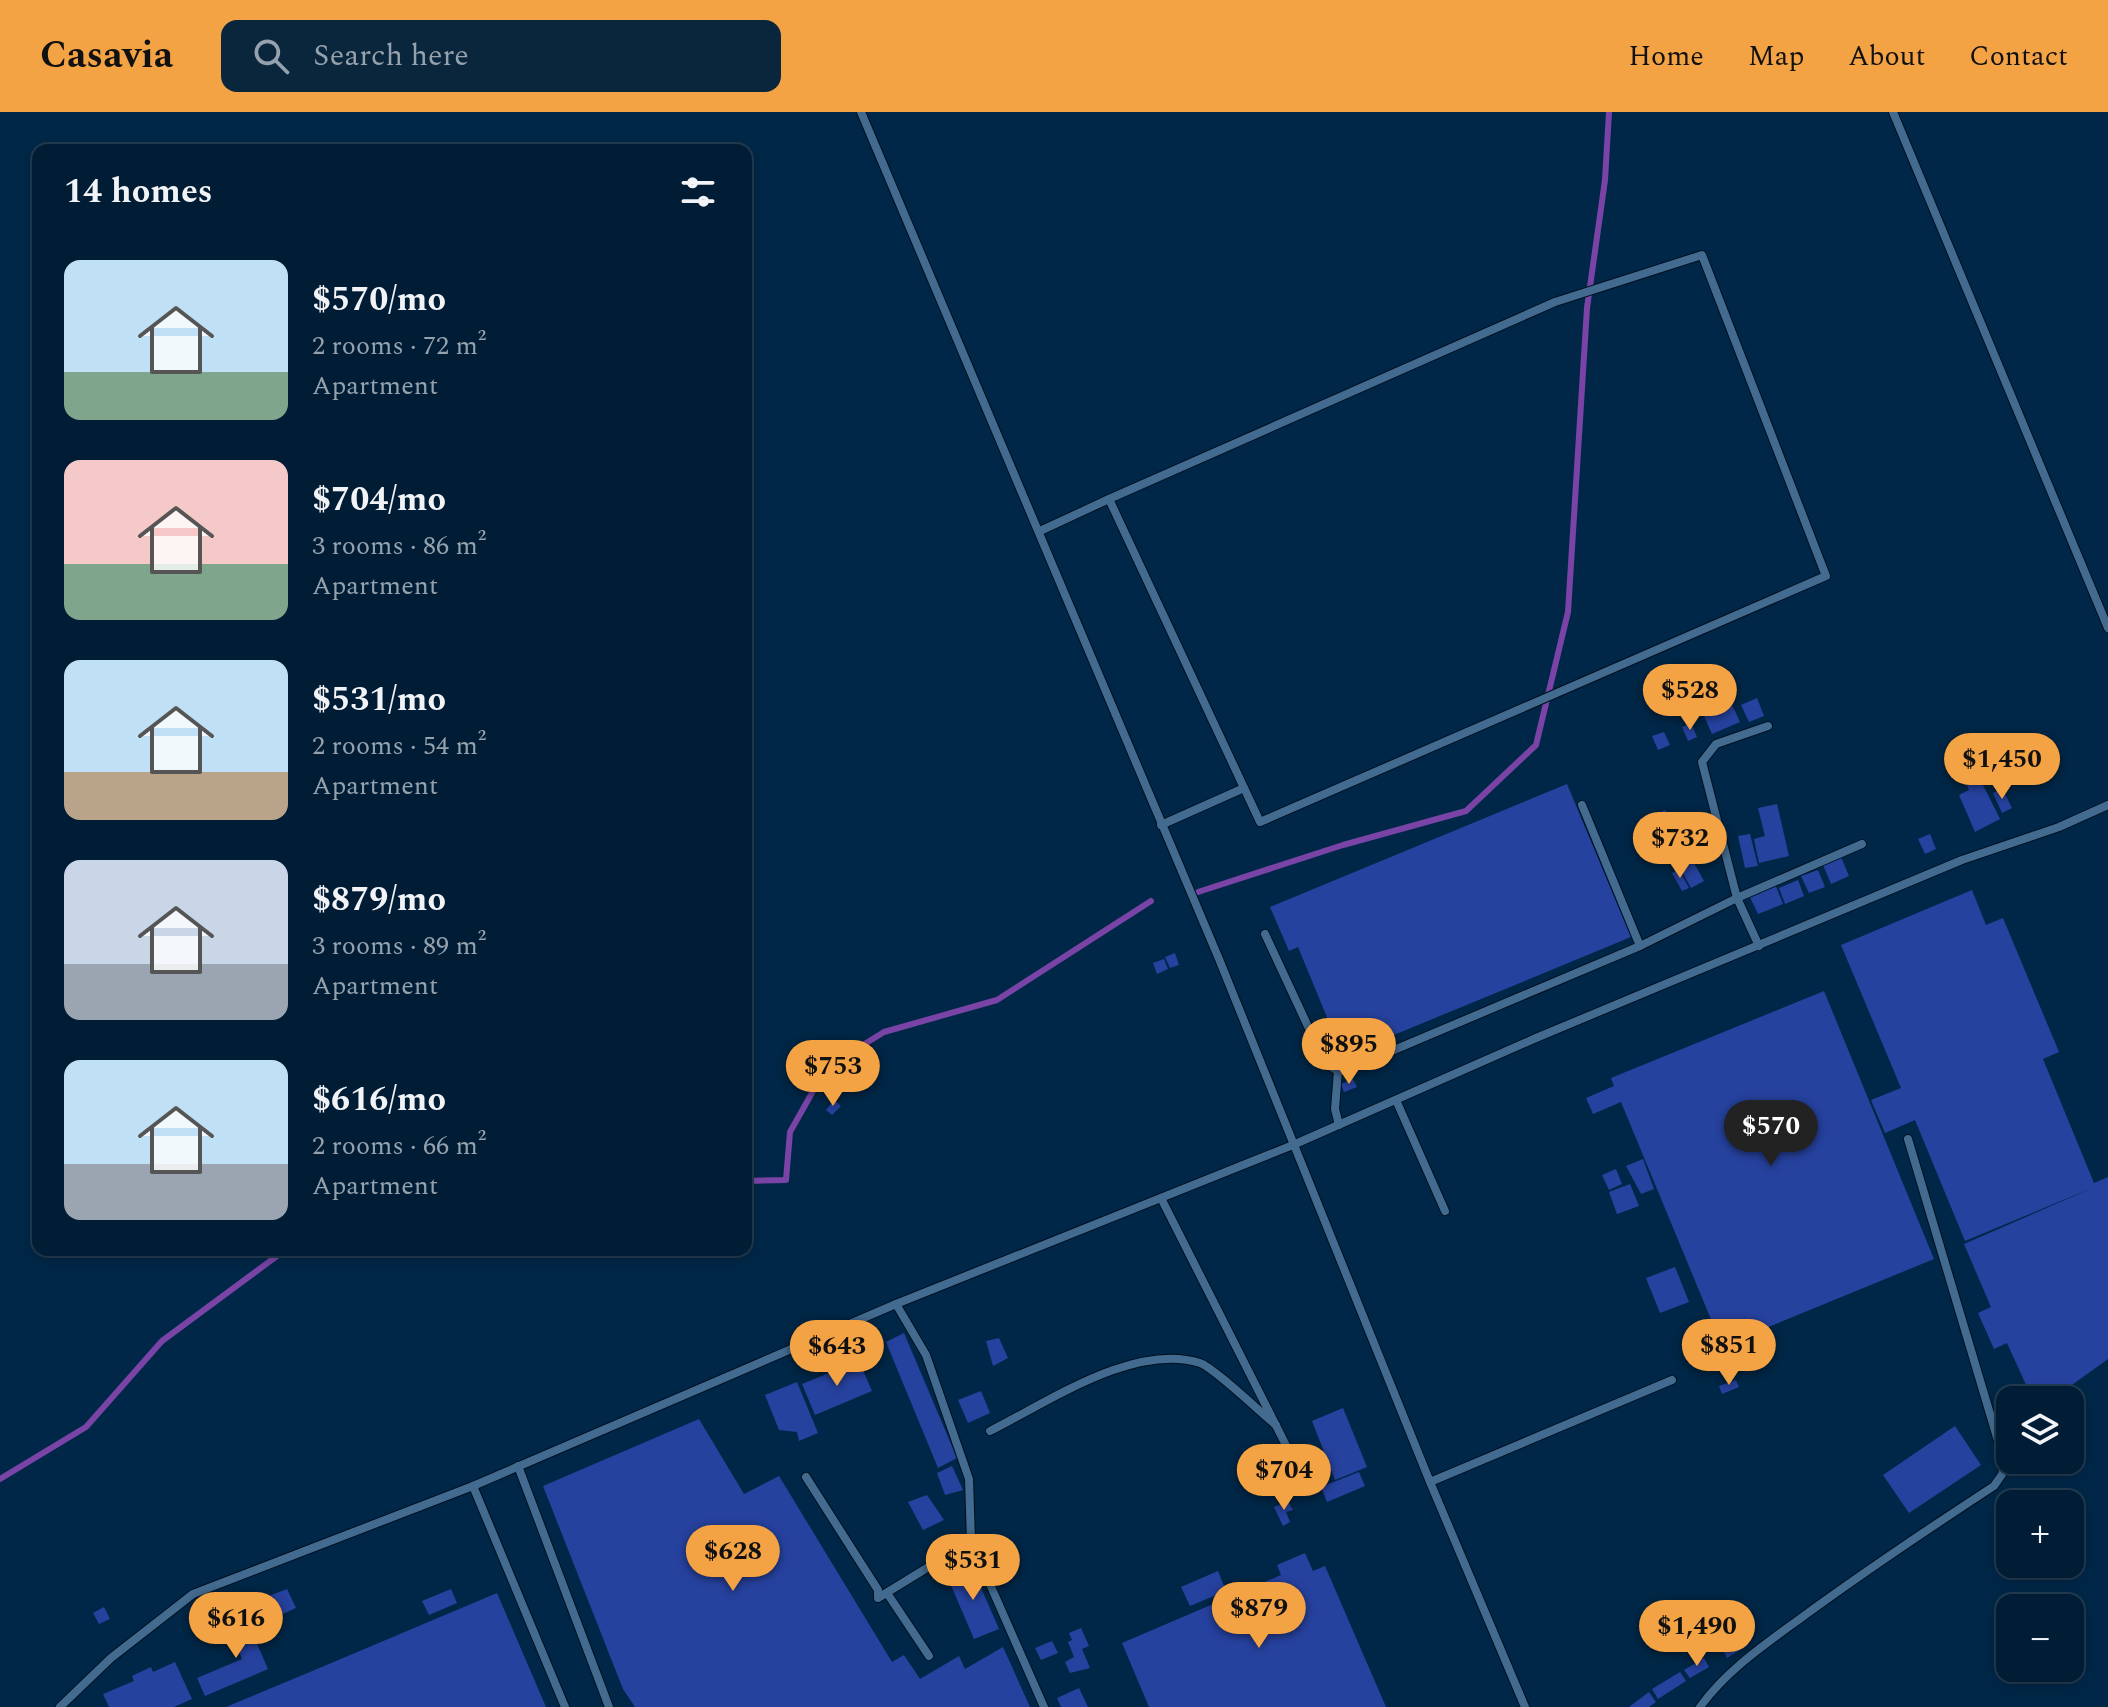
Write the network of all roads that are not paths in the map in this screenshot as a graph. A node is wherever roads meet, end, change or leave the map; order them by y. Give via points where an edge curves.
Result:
1 (861, 112) edge
2 (1893, 112) edge
3 (1109, 499) junction
4 (1040, 531) junction
5 (2108, 628) edge
6 (1768, 726) dead end
7 (1244, 788) junction
8 (1582, 805) dead end
9 (2108, 805) edge
10 (1161, 825) junction
11 (1862, 844) dead end
12 (1737, 898) junction
13 (1265, 934) dead end
14 (1640, 946) junction
15 (1759, 946) junction
16 (1338, 1071) junction
17 (1396, 1100) junction
18 (1339, 1125) junction
19 (1908, 1139) dead end
20 (1293, 1145) junction
21 (1161, 1198) junction
22 (1445, 1211) dead end
23 (896, 1304) junction
24 (1672, 1380) dead end
25 (1276, 1425) junction
26 (990, 1431) dead end
27 (518, 1466) junction
28 (806, 1477) dead end
29 (1304, 1481) dead end
30 (1430, 1482) junction
31 (473, 1486) junction
32 (971, 1541) junction
33 (887, 1593) junction
34 (929, 1656) dead end
35 (60, 1707) edge
36 (565, 1707) edge
37 (609, 1707) edge
38 (1044, 1707) edge
39 (1525, 1707) edge
40 (1700, 1707) edge

1 - 4 lane
2 - 5 lane
3 - 4 lane
3 - 7 lane
3 - 7 lane via 1555,302 1702,255 1826,576 1260,822
4 - 10 lane
6 - 12 lane via 1716,744 1702,762
7 - 10 lane
8 - 14 lane
9 - 15 lane
10 - 20 lane
11 - 12 lane
12 - 14 lane
12 - 15 lane
13 - 16 lane via 1325,1063
14 - 16 lane
15 - 17 lane
16 - 18 lane
17 - 18 lane
17 - 22 lane
18 - 20 lane
19 - 40 lane via 1999,1444 2003,1473 1994,1486 1879,1561 1750,1656
20 - 21 lane
20 - 30 lane
21 - 23 lane
21 - 25 lane
23 - 27 lane
23 - 32 lane via 926,1355 969,1479
24 - 30 lane
25 - 26 lane via 1203,1363 1159,1357 1130,1362
25 - 29 lane
27 - 31 lane
27 - 37 lane
28 - 33 lane via 852,1545 878,1598
30 - 39 lane
31 - 35 lane via 193,1594 111,1658
31 - 36 lane
32 - 33 lane
32 - 38 lane
33 - 34 lane

